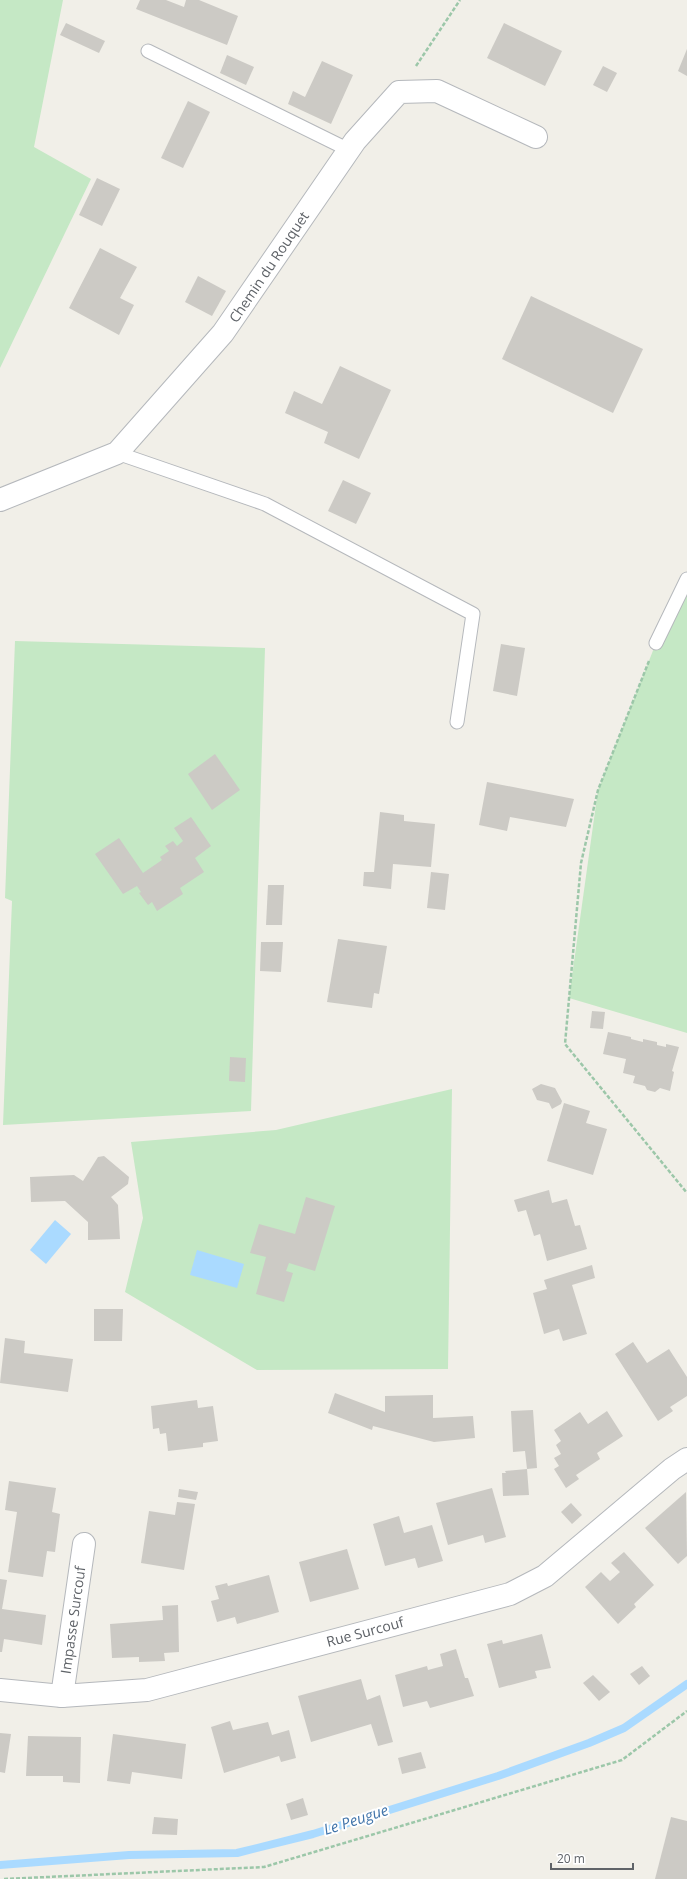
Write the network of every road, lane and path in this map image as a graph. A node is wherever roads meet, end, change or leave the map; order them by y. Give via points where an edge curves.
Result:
1 (460, 0) edge
2 (148, 51) dead end
3 (399, 92) junction
4 (536, 137) dead end
5 (349, 150) junction
6 (117, 452) junction
7 (0, 500) edge
8 (687, 579) edge
9 (656, 643) joint
10 (457, 722) dead end
11 (687, 1193) edge
12 (687, 1459) edge
13 (84, 1544) dead end
14 (0, 1690) edge
15 (62, 1696) junction
16 (687, 1711) edge
17 (4, 1879) edge

1 - 3 path
2 - 5 lane
3 - 4 street via 437,91
3 - 5 street, Chemin du Rouquet
5 - 6 street, Chemin du Rouquet via 223,333
6 - 7 street, Chemin du Rouquet
6 - 10 lane via 265,504 473,614
8 - 9 lane
9 - 11 path via 598,790 581,863 565,1044
12 - 15 street, Rue Surcouf via 545,1576 510,1594 146,1690
13 - 15 street, Impasse Surcouf
14 - 15 street, Rue Surcouf
16 - 17 path via 622,1760 264,1867

